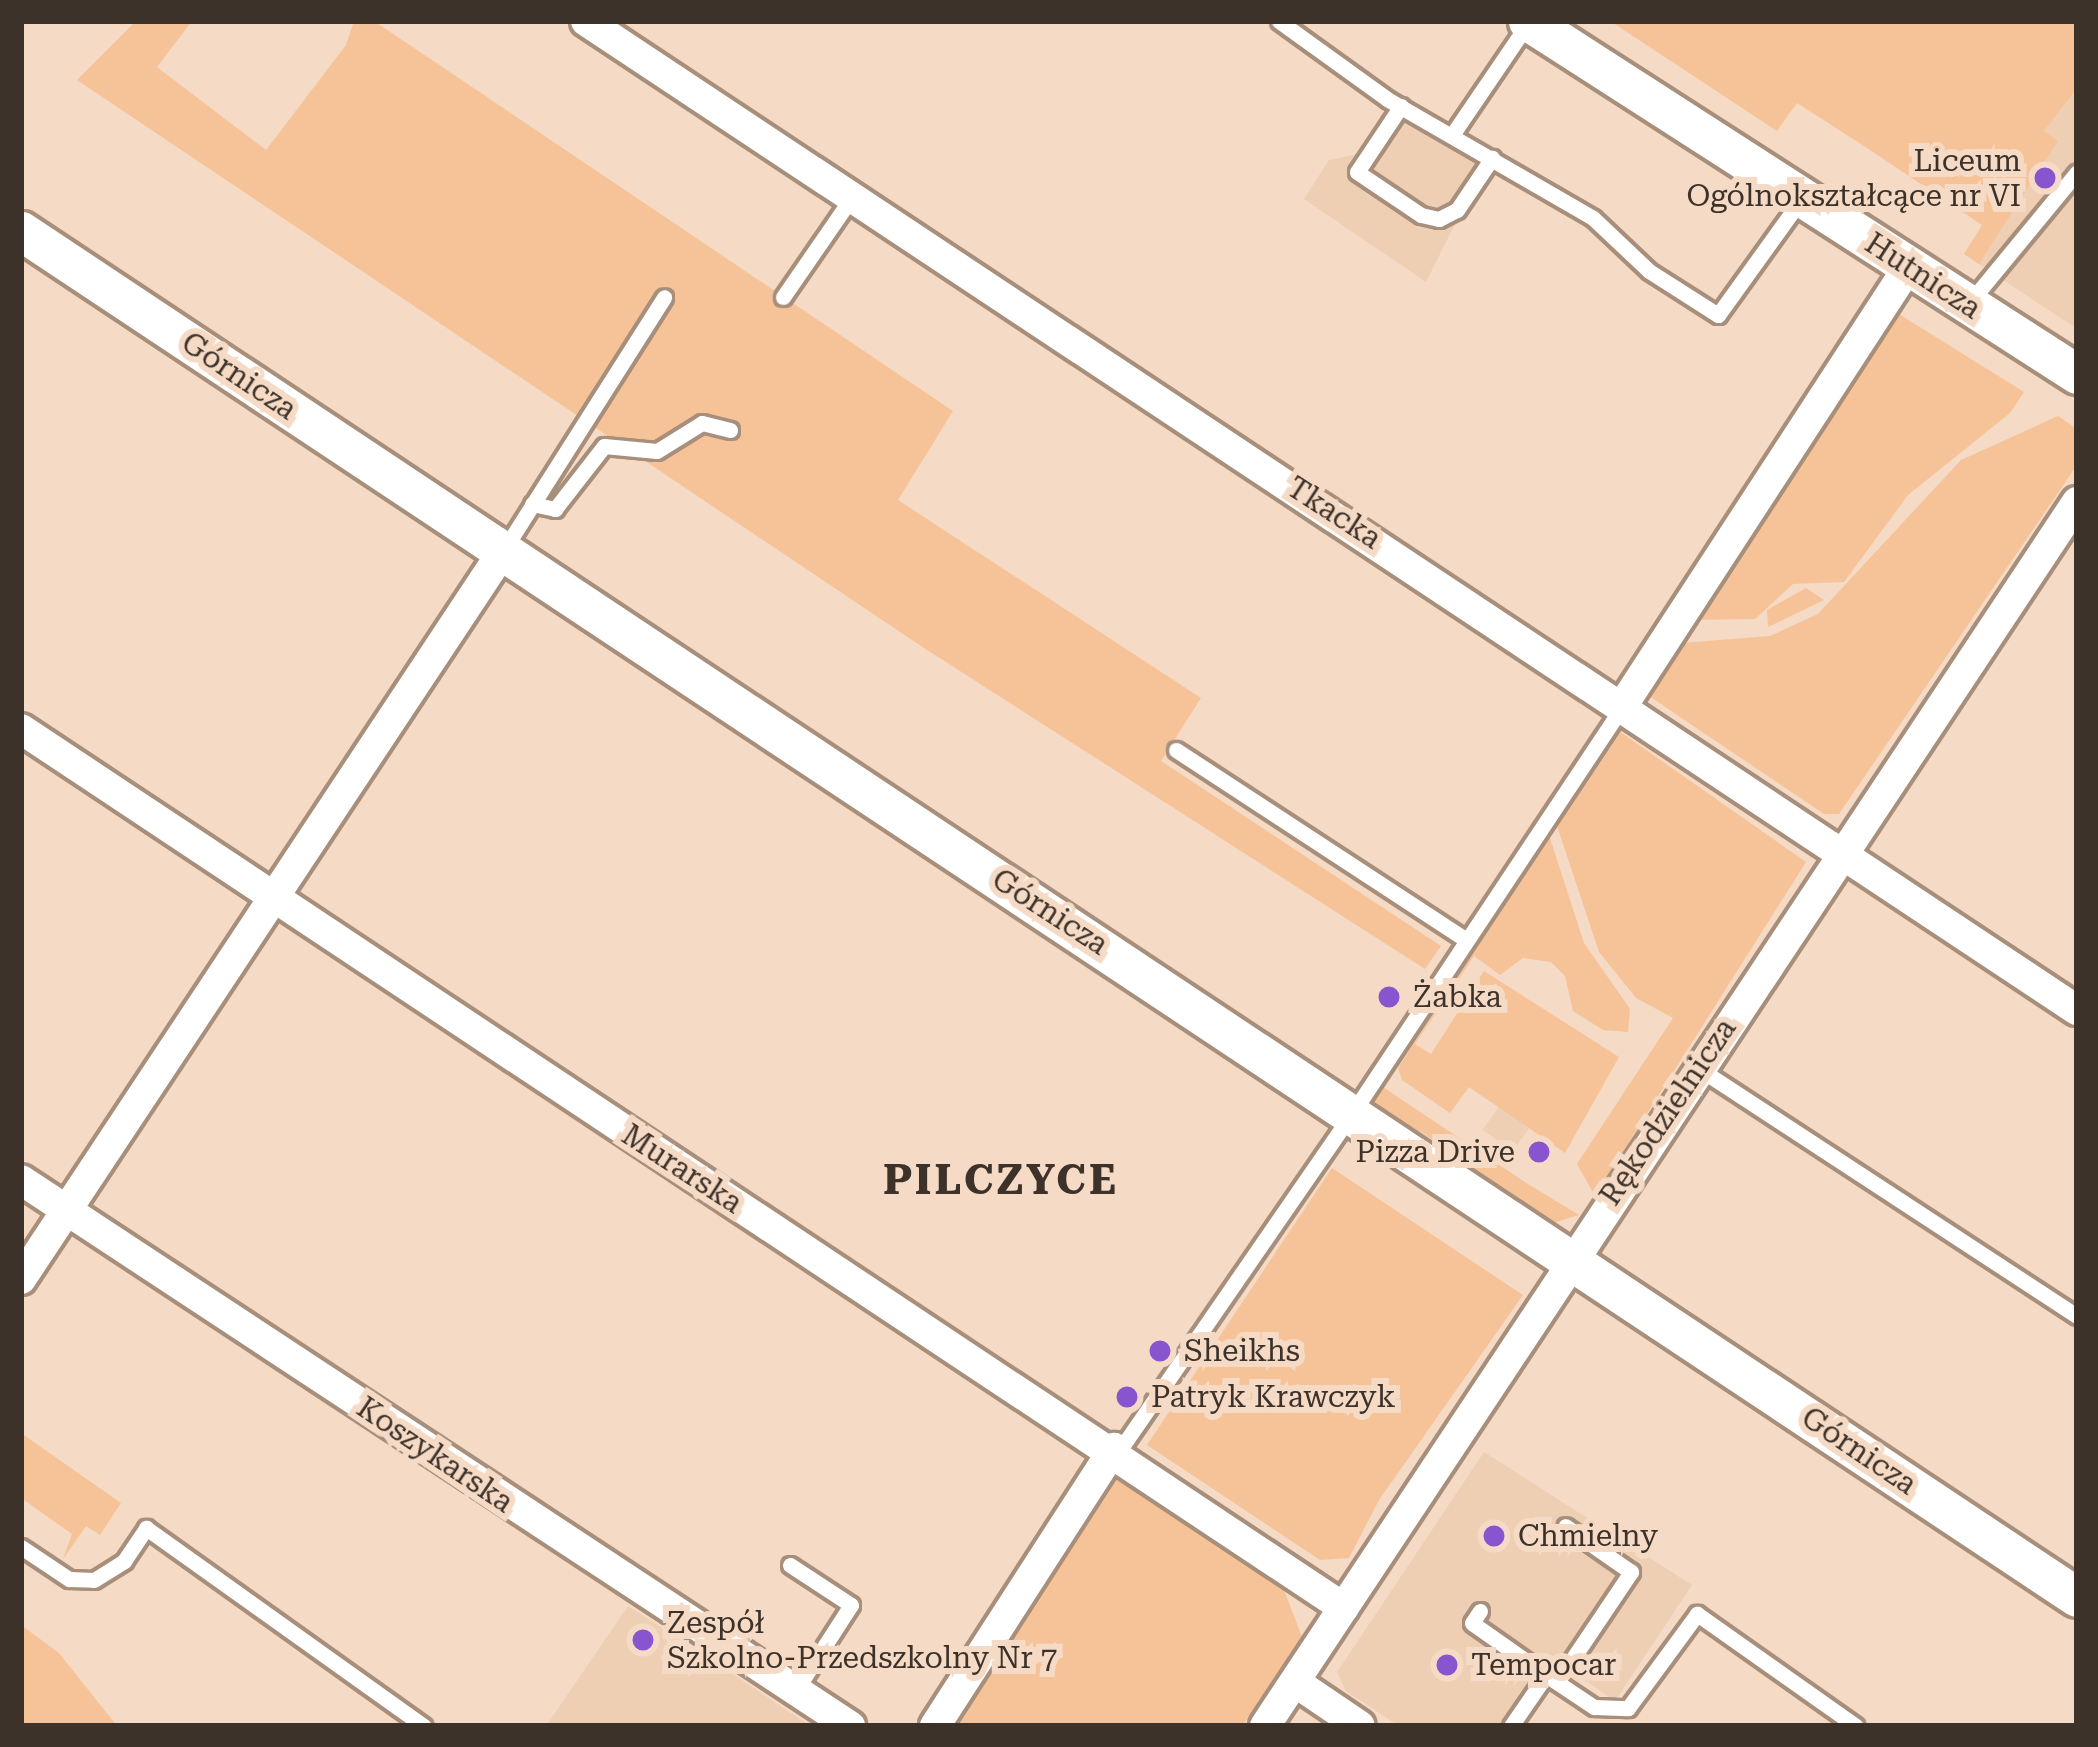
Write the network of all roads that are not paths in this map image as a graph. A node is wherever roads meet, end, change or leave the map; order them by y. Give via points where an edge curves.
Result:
1 (586, 21) edge
2 (1279, 21) edge
3 (1528, 21) edge
4 (1401, 106) junction
5 (1452, 135) junction
6 (1492, 158) junction
7 (2077, 172) edge
8 (852, 197) junction
9 (1802, 198) junction
10 (21, 231) edge
11 (1909, 266) junction
12 (664, 297) dead end
13 (783, 297) dead end
14 (1969, 305) junction
15 (2077, 374) edge
16 (730, 430) dead end
17 (2077, 502) edge
18 (532, 504) junction
19 (503, 551) junction
20 (1623, 705) junction
21 (21, 728) edge
22 (1176, 750) dead end
23 (1841, 854) junction
24 (276, 898) junction
25 (1466, 940) junction
26 (2077, 1010) edge
27 (1698, 1067) junction
28 (1359, 1102) dead end
29 (1342, 1128) dead end
30 (21, 1180) edge
31 (67, 1211) junction
32 (1571, 1260) junction
33 (21, 1280) edge
34 (2077, 1316) edge
35 (1117, 1450) junction
36 (1564, 1526) dead end
37 (21, 1547) edge
38 (790, 1565) dead end
39 (2077, 1597) edge
40 (1344, 1607) junction
41 (1480, 1611) dead end
42 (1551, 1679) junction
43 (1295, 1682) junction
44 (796, 1690) junction
45 (424, 1726) edge
46 (850, 1726) edge
47 (934, 1726) edge
48 (1265, 1726) edge
49 (1360, 1726) edge
50 (1511, 1726) edge
51 (1856, 1726) edge

1 - 8 street, Tkacka
2 - 4 lane
3 - 5 lane
3 - 9 street, Hutnicza
4 - 5 lane
4 - 6 lane via 1357,172 1421,215 1439,219 1457,210
5 - 6 lane
6 - 9 lane via 1593,218 1649,271 1718,315
7 - 14 lane via 2045,217 2005,251
8 - 13 lane
8 - 20 street, Tkacka
9 - 11 street, Hutnicza
10 - 19 street, Górnicza
11 - 14 street, Hutnicza
11 - 20 street
12 - 18 lane
14 - 15 street, Hutnicza
16 - 18 lane via 702,423 657,451 604,446 555,509
17 - 23 street, Rękodzielnicza
18 - 19 lane
19 - 24 street
19 - 32 street, Górnicza
20 - 23 street, Tkacka
20 - 25 lane
21 - 24 street, Murarska
22 - 25 lane
23 - 26 street, Tkacka
23 - 27 street, Rękodzielnicza
24 - 31 street
24 - 35 street, Murarska
25 - 28 lane
27 - 32 street, Rękodzielnicza
27 - 34 lane
29 - 35 lane
30 - 31 street, Koszykarska
31 - 33 street
31 - 44 street, Koszykarska
32 - 39 street, Górnicza
32 - 40 street, Rękodzielnicza
35 - 40 street, Murarska
35 - 47 street
36 - 42 lane via 1631,1572
37 - 45 lane via 69,1579 94,1580 124,1561 146,1528
38 - 44 lane via 851,1605
40 - 43 street, Rękodzielnicza
41 - 42 lane via 1472,1622
42 - 50 lane
42 - 51 lane via 1594,1707 1620,1712 1696,1614
43 - 48 street, Rękodzielnicza
43 - 49 street
44 - 46 street, Koszykarska

